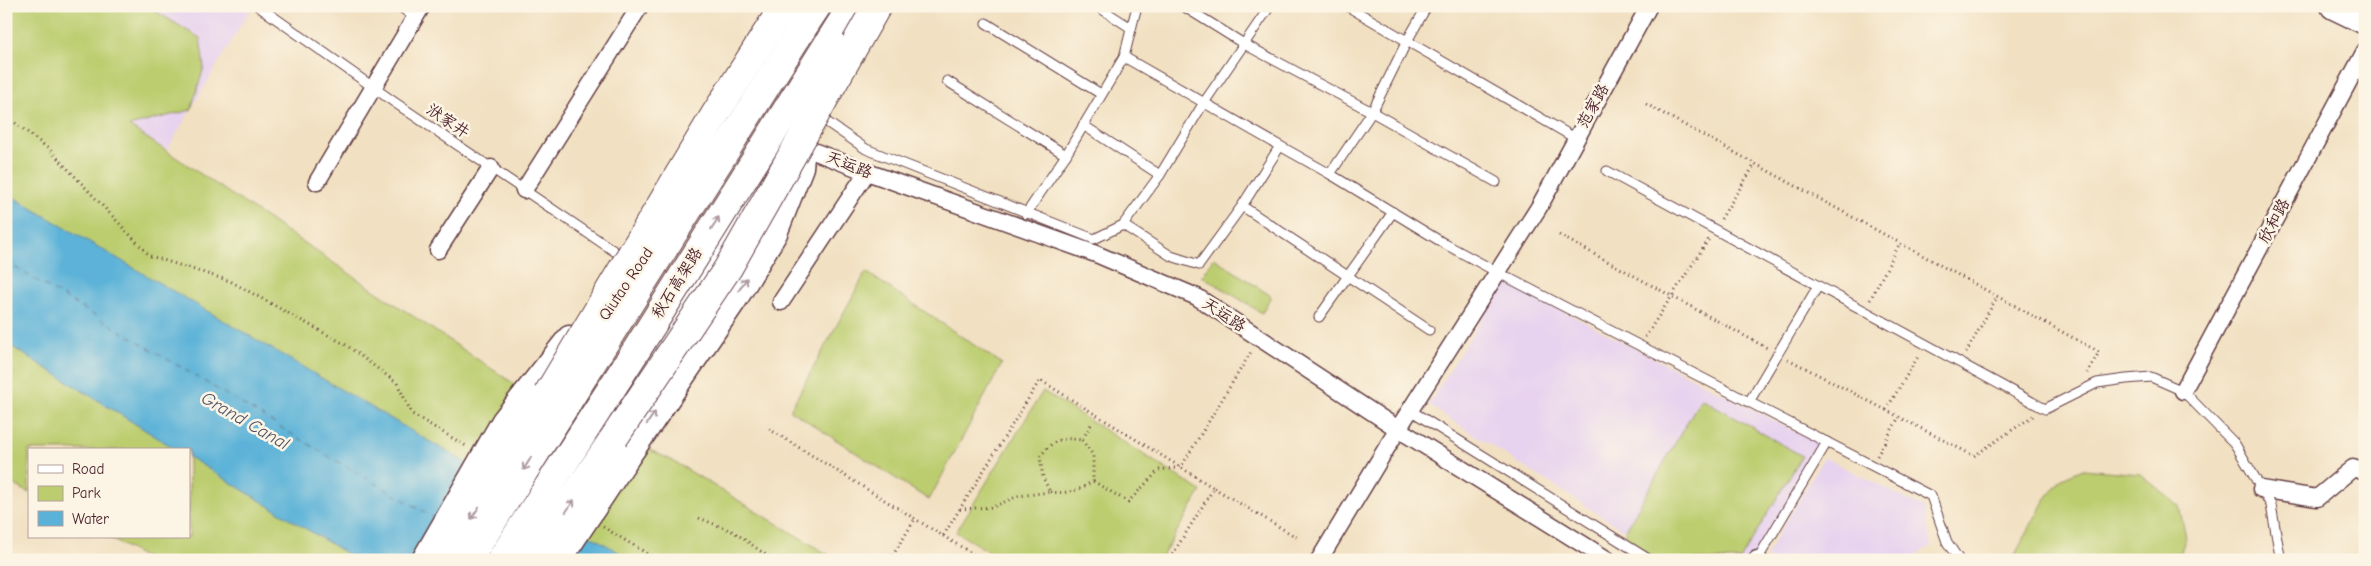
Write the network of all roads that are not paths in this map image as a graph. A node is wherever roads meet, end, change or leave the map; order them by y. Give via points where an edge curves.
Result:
1 (258, 6) edge
2 (399, 6) edge
3 (640, 6) edge
4 (784, 6) edge
5 (803, 6) edge
6 (817, 6) edge
7 (852, 6) edge
8 (872, 6) edge
9 (877, 6) edge
10 (1097, 6) edge
11 (1137, 6) edge
12 (1184, 6) edge
13 (1270, 6) edge
14 (1347, 6) edge
15 (1427, 6) edge
16 (1649, 6) edge
17 (2334, 6) edge
18 (419, 12) edge
19 (2365, 21) edge
20 (986, 23) dead end
21 (1131, 28) junction
22 (1407, 41) junction
23 (1244, 44) junction
24 (2365, 51) edge
25 (1124, 57) junction
26 (947, 82) dead end
27 (375, 89) junction
28 (1101, 94) junction
29 (739, 103) junction
30 (1203, 104) junction
31 (806, 106) junction
32 (1372, 112) junction
33 (1083, 125) junction
34 (1575, 138) junction
35 (1280, 146) junction
36 (803, 147) junction
37 (1066, 156) junction
38 (491, 168) junction
39 (1607, 171) dead end
40 (867, 172) junction
41 (1330, 174) junction
42 (1160, 175) junction
43 (318, 182) dead end
44 (1496, 182) dead end
45 (524, 190) junction
46 (1242, 206) junction
47 (1392, 212) junction
48 (1026, 214) junction
49 (1123, 225) junction
50 (438, 250) dead end
51 (623, 257) junction
52 (1497, 272) junction
53 (1348, 277) junction
54 (1818, 286) junction
55 (781, 302) dead end
56 (1319, 317) dead end
57 (1429, 330) dead end
58 (2183, 391) junction
59 (537, 397) junction
60 (1749, 402) junction
61 (1410, 410) junction
62 (1398, 429) junction
63 (1827, 442) junction
64 (502, 471) junction
65 (2365, 472) edge
66 (2261, 489) junction
67 (1758, 559) edge
68 (425, 560) edge
69 (445, 560) edge
70 (468, 560) edge
71 (501, 560) edge
72 (516, 560) edge
73 (532, 560) edge
74 (558, 560) edge
75 (1319, 560) edge
76 (1608, 560) edge
77 (1650, 560) edge
78 (1959, 560) edge
79 (2279, 560) edge

1 - 27 lane, 洑家井
2 - 18 lane
3 - 45 street
4 - 64 highway, bridge via 716,113
5 - 29 main road, Qiutao Road
6 -> 70 highway, 秋石高架路, bridge
71 -> 7 highway, 秋石高架路, bridge
8 - 31 main road
73 -> 9 highway, bridge via 728,268
10 - 21 lane
11 - 21 lane
12 - 23 lane
13 - 23 lane
14 - 22 lane
15 - 22 lane
16 - 34 street, 范家路
17 - 19 main road
18 - 27 street
20 - 28 lane
21 - 25 lane
22 - 32 lane
22 - 34 lane
23 - 30 lane
23 - 32 lane
24 - 58 street, 欣和路
25 - 28 lane
25 - 30 lane
26 - 37 lane
27 - 38 lane, 洑家井
27 - 43 street
28 - 33 lane
29 - 51 main road via 654,209
29 - 59 main road, Qiutao Road via 647,254
30 - 35 lane
30 - 42 lane
31 - 36 main road
31 - 48 lane via 866,149
31 - 72 main road via 710,267 565,478
32 - 41 lane
32 - 44 lane
33 - 37 lane
33 - 42 lane
34 - 52 street, 范家路 via 1539,207
35 - 41 lane
35 - 46 lane
36 - 40 street, 天运路
74 -> 36 main road, bridge via 734,299 774,233 800,167
37 - 48 lane
38 - 45 lane, 洑家井
38 - 50 street
39 - 54 lane
40 - 55 street
40 - 62 street, 天运路 via 1096,254 1189,294
41 - 47 lane
42 - 49 lane
45 - 51 lane, 洑家井
46 - 49 lane via 1199,265 1171,256
46 - 53 lane
47 - 52 lane
47 - 53 lane
48 - 49 lane via 1094,239
51 - 59 main road
52 - 60 lane
52 - 61 street, 范家路
53 - 56 lane
53 - 57 lane
54 - 58 lane via 2045,409 2097,383 2151,377
54 - 60 lane
58 - 66 lane via 2235,444
59 - 64 main road, Qiutao Road, bridge
59 - 68 main road, bridge via 505,421
60 - 63 lane
61 - 62 street, 范家路
61 - 77 lane
62 - 75 street, 范家路
62 - 76 street, 天运路
63 - 67 lane
63 - 78 lane via 1931,496 1947,542
64 -> 69 main road, Qiutao Road, bridge
65 - 66 street via 2353,468 2317,498
66 - 79 lane via 2271,505

